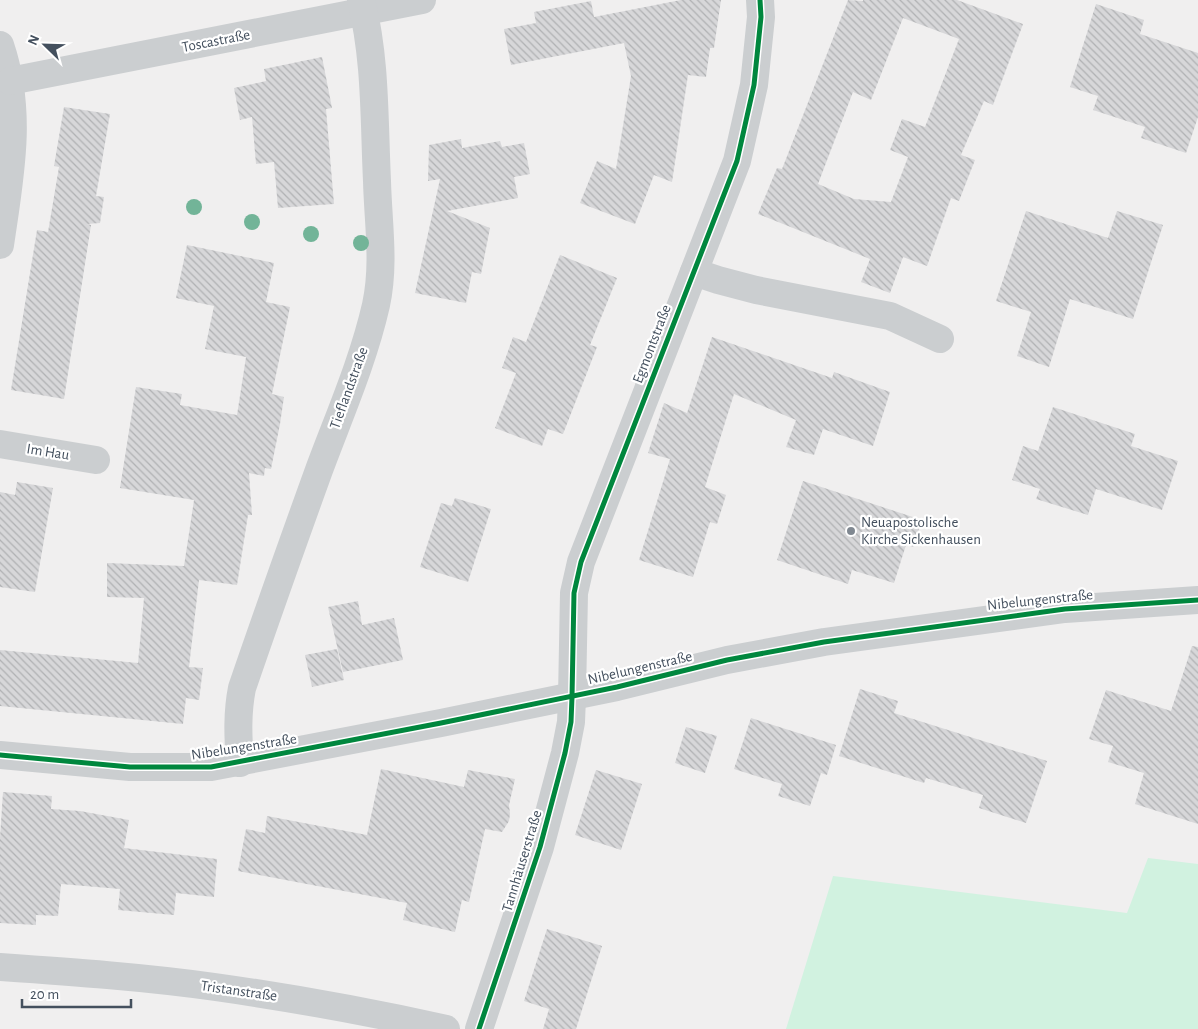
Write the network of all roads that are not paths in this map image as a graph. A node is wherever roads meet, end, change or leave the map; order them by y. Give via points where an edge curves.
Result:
1 (422, 0) edge
2 (760, 0) edge
3 (362, 6) edge
4 (0, 45) edge
5 (10, 81) junction
6 (4, 193) edge
7 (0, 245) edge
8 (694, 272) junction
9 (940, 339) dead end
10 (0, 444) edge
11 (96, 460) dead end
12 (1198, 600) edge
13 (572, 697) junction
14 (0, 755) edge
15 (240, 763) junction
16 (0, 967) edge
17 (446, 1029) edge
18 (479, 1029) edge

1 - 3 street, Toscastraße
2 - 8 street, Egmontstraße via 754,85 739,153
3 - 5 street, Toscastraße
3 - 15 street, Tieflandstraße via 374,96 381,275 362,354 242,688 238,705
4 - 5 street
5 - 6 street via 14,145
6 - 7 street
8 - 9 street via 756,290 890,316
8 - 13 street, Egmontstraße via 581,562 574,593
10 - 11 street, Im Hau
12 - 13 street, Nibelungenstraße via 1065,608 824,642 728,660
13 - 15 street, Nibelungenstraße
13 - 18 street, Tannhäuserstraße via 568,737 557,788 520,911
14 - 15 street, Nibelungenstraße via 167,768
16 - 17 street, Tristanstraße via 214,987 395,1017

